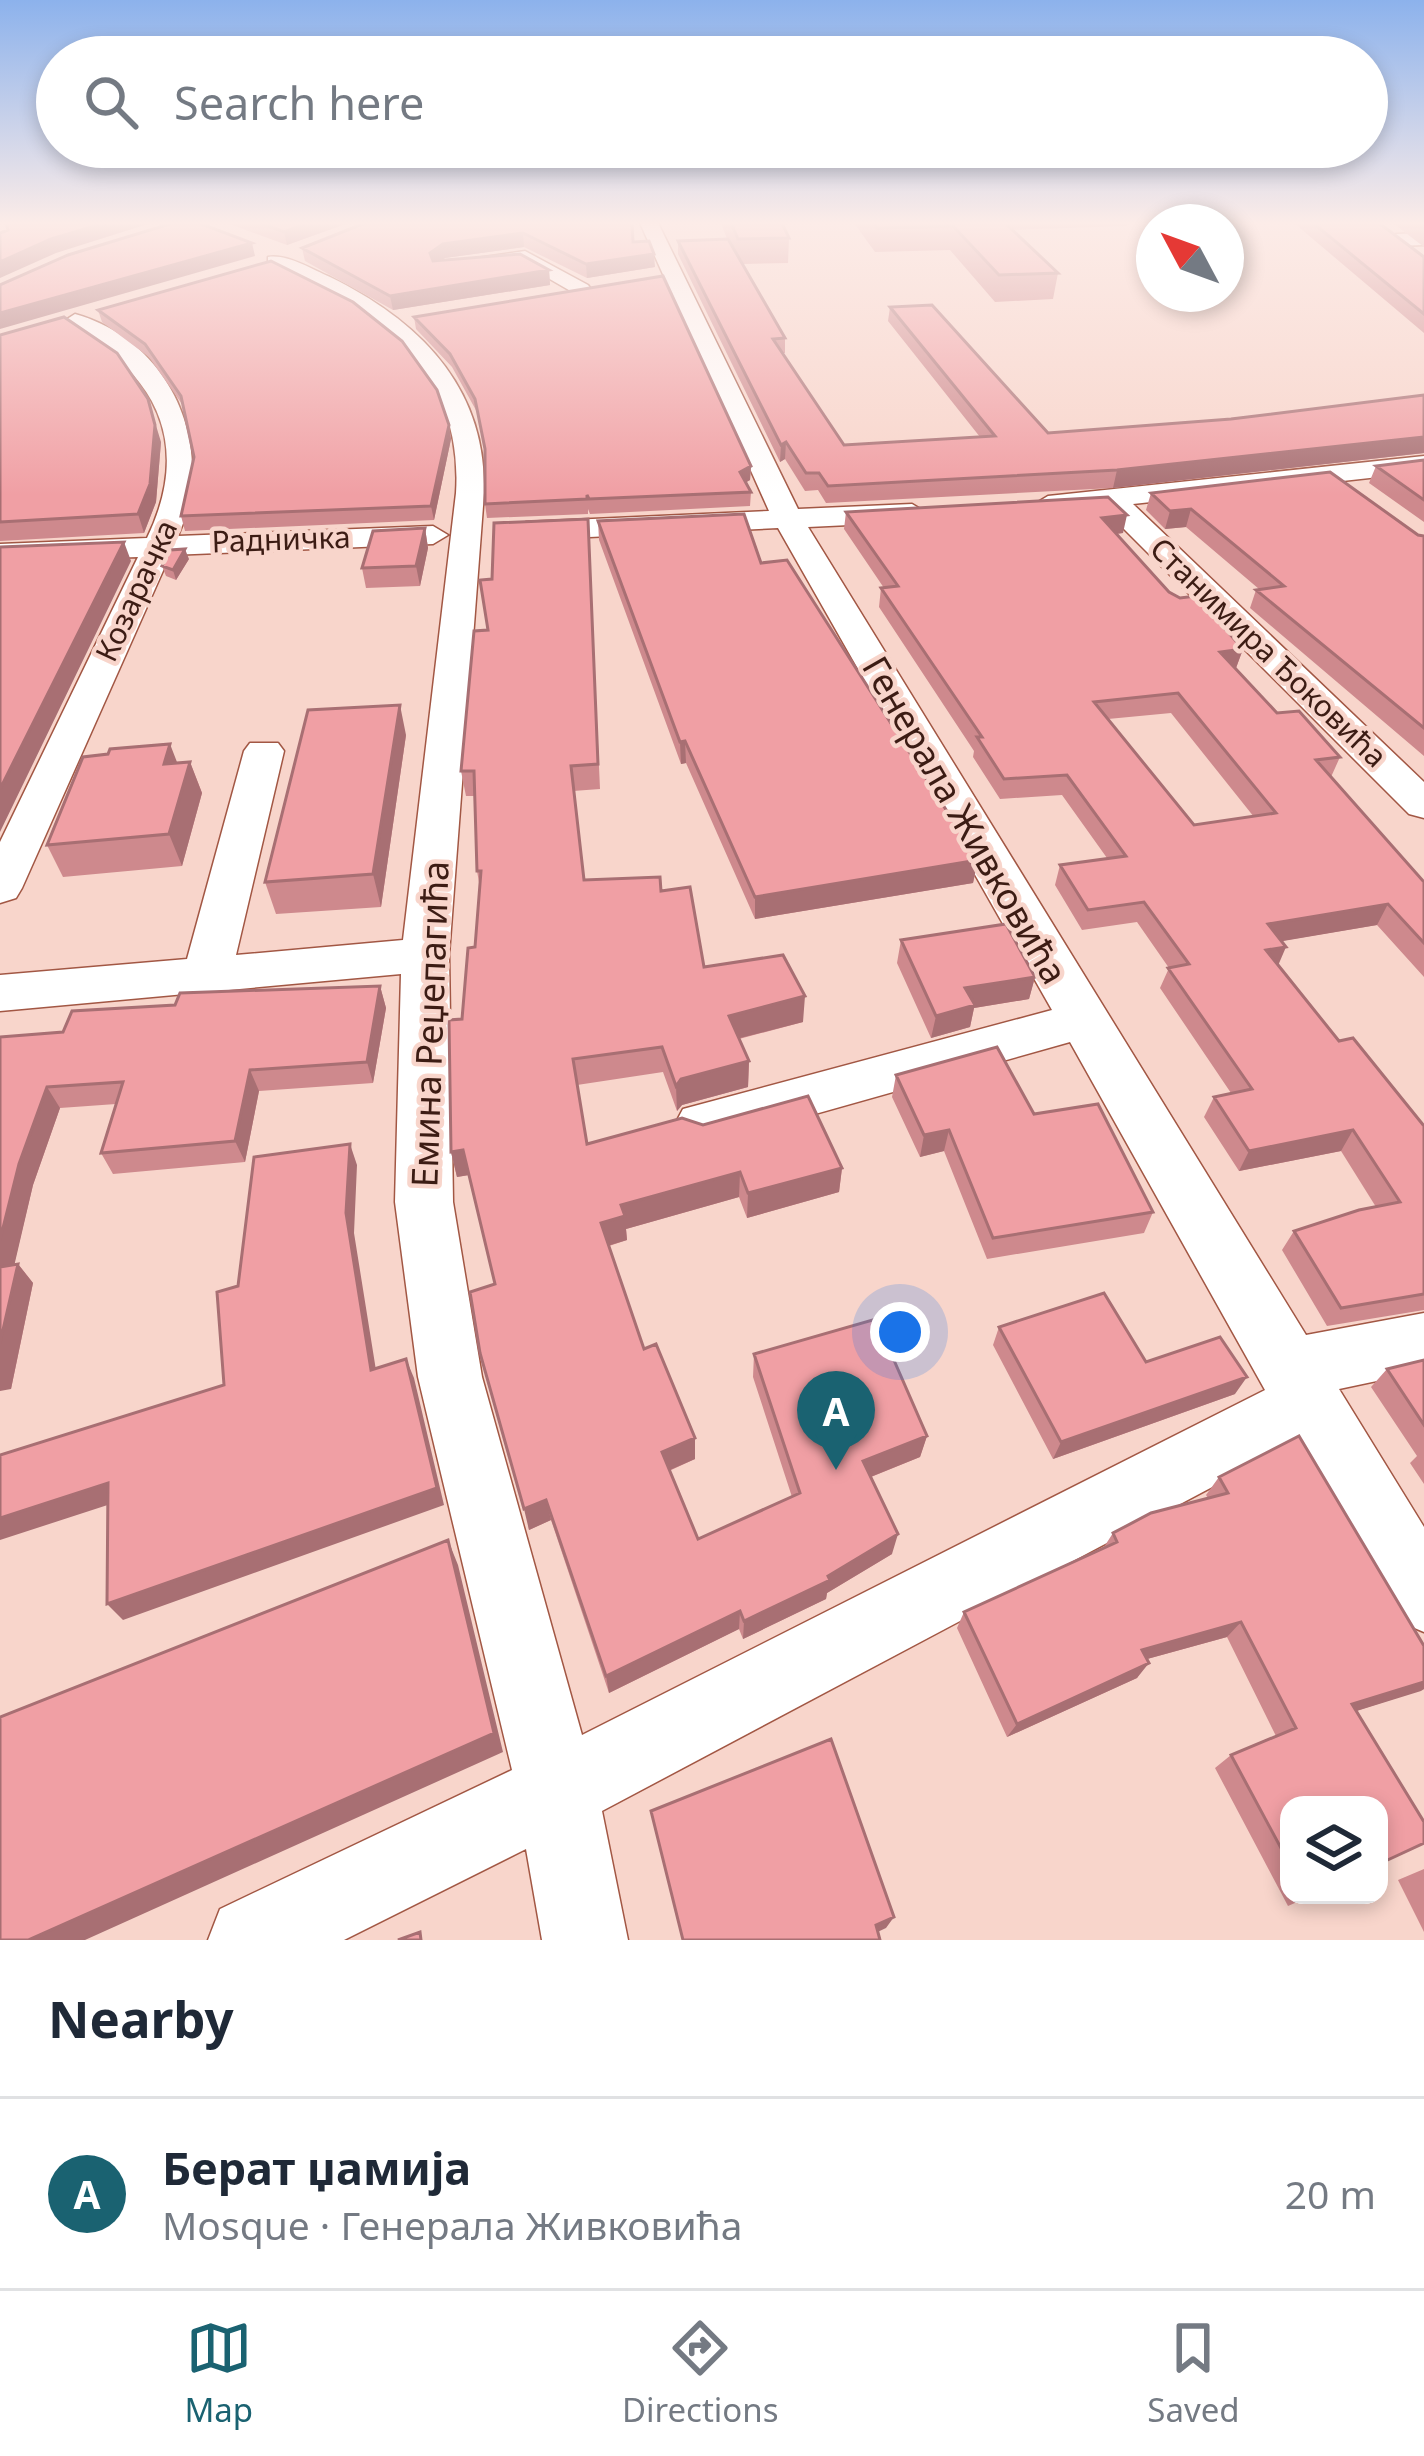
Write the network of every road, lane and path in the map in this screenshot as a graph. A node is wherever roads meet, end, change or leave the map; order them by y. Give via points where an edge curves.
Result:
1 (101, 314) edge
2 (395, 314) edge
3 (681, 314) edge
4 (1424, 464) edge
5 (1331, 475) junction
6 (1113, 501) junction
7 (1368, 502) edge
8 (1024, 507) edge
9 (936, 512) edge
10 (788, 519) junction
11 (464, 534) junction
12 (160, 544) junction
13 (0, 553) edge
14 (264, 751) dead end
15 (1424, 805) edge
16 (0, 888) edge
17 (425, 955) junction
18 (207, 975) junction
19 (0, 993) edge
20 (1083, 1020) junction
21 (702, 1124) edge
22 (1424, 1342) edge
23 (1298, 1386) junction
24 (1424, 1595) edge
25 (557, 1791) junction
26 (250, 1940) edge
27 (585, 1940) edge

1 - 12 street, Козарачка via 66,323 118,342 145,368 181,441 182,489
2 - 11 street, Емина Реџепагића via 407,319 465,423 472,462
3 - 10 street, Генерала Живковића
4 - 5 street
5 - 6 street
5 - 7 street
6 - 8 street
6 - 15 street, Станимира Ђоковића
9 - 10 street, Радничка
10 - 11 street, Радничка
10 - 20 street, Генерала Живковића
11 - 12 street, Радничка
11 - 17 street, Емина Реџепагића
12 - 13 street, Радничка
12 - 16 street, Козарачка
14 - 18 street
17 - 18 street
17 - 25 street, Емина Реџепагића via 422,1162 436,1295
18 - 19 street
20 - 21 street
20 - 23 street, Генерала Живковића
22 - 23 street
23 - 24 street, Генерала Живковића
23 - 25 street
25 - 26 street
25 - 27 street, Емина Реџепагића

